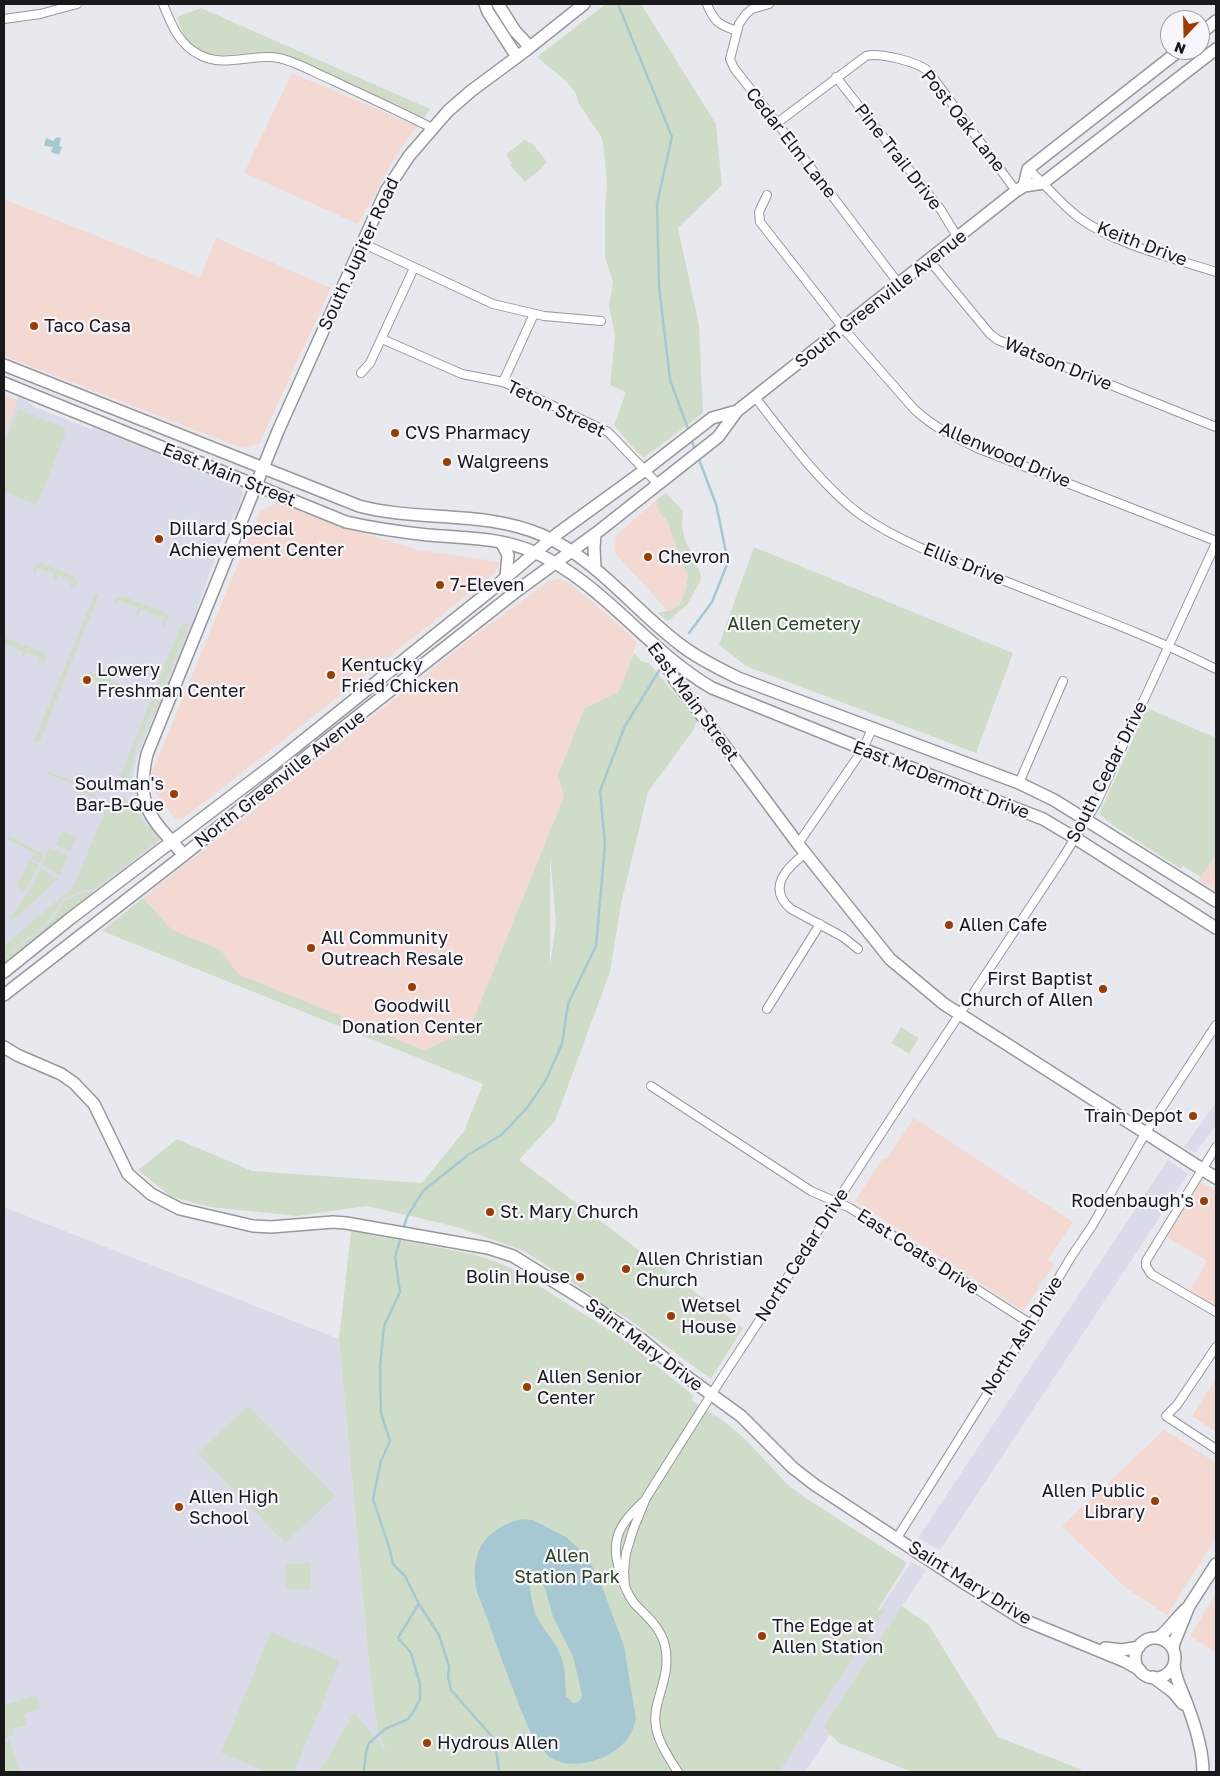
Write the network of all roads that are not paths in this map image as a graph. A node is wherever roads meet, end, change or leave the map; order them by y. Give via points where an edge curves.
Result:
1 (76, 4) edge
2 (163, 4) edge
3 (485, 4) edge
4 (498, 4) edge
5 (584, 4) edge
6 (707, 4) edge
7 (769, 4) edge
8 (4, 19) edge
9 (737, 31) junction
10 (530, 47) junction
11 (1216, 49) edge
12 (517, 57) junction
13 (1167, 60) edge
14 (836, 77) junction
15 (777, 122) junction
16 (432, 128) junction
17 (1028, 169) junction
18 (1044, 183) junction
19 (1020, 189) junction
20 (767, 194) dead end
21 (958, 238) junction
22 (362, 243) junction
23 (929, 260) junction
24 (414, 268) junction
25 (1216, 272) edge
26 (899, 284) junction
27 (534, 314) junction
28 (601, 321) dead end
29 (843, 328) junction
30 (382, 339) junction
31 (4, 365) edge
32 (361, 373) dead end
33 (503, 382) junction
34 (4, 383) edge
35 (755, 397) junction
36 (93, 400) junction
37 (737, 411) junction
38 (86, 417) junction
39 (1216, 426) edge
40 (262, 468) junction
41 (645, 470) junction
42 (658, 484) junction
43 (255, 486) junction
44 (383, 512) junction
45 (380, 529) junction
46 (595, 534) junction
47 (550, 539) junction
48 (501, 542) junction
49 (1216, 542) edge
50 (535, 552) junction
51 (571, 552) junction
52 (556, 563) junction
53 (595, 570) junction
54 (506, 577) junction
55 (681, 646) joint
56 (1170, 646) junction
57 (658, 649) junction
58 (1216, 669) edge
59 (1063, 681) dead end
60 (872, 730) junction
61 (863, 749) junction
62 (1019, 783) junction
63 (1086, 819) junction
64 (1075, 838) junction
65 (171, 841) junction
66 (798, 844) junction
67 (806, 853) junction
68 (184, 856) junction
69 (1216, 901) edge
70 (820, 924) junction
71 (1216, 928) edge
72 (858, 950) dead end
73 (4, 972) edge
74 (4, 994) edge
75 (767, 1009) dead end
76 (960, 1014) junction
77 (1216, 1025) edge
78 (4, 1047) edge
79 (651, 1086) dead end
80 (1146, 1132) junction
81 (1216, 1147) edge
82 (1202, 1169) junction
83 (1216, 1178) edge
84 (836, 1203) junction
85 (1216, 1312) edge
86 (1031, 1324) junction
87 (1216, 1347) edge
88 (712, 1395) junction
89 (1216, 1448) edge
90 (646, 1498) junction
91 (896, 1538) junction
92 (1216, 1564) edge
93 (625, 1587) junction
94 (1189, 1606) junction
95 (1158, 1638) junction
96 (1086, 1644) junction
97 (1139, 1647) junction
98 (1173, 1650) junction
99 (1174, 1664) junction
100 (1140, 1670) junction
101 (1153, 1677) junction
102 (1191, 1715) junction
103 (678, 1772) edge
104 (1203, 1772) edge

1 - 8 street
2 - 16 street via 181,40 198,55 217,60 265,57 291,62
3 - 12 main road
4 - 10 main road
5 - 10 main road, South Jupiter Road
6 - 9 street via 715,21
7 - 9 street, Cedar Elm Lane via 746,14
9 - 15 street, Cedar Elm Lane via 730,60
10 - 12 main road, South Jupiter Road
11 - 18 main road
12 - 16 main road, South Jupiter Road via 471,90
13 - 17 main road
14 - 15 street, Post Oak Lane
14 - 19 street, Post Oak Lane via 872,54 921,65
14 - 21 street, Pine Trail Drive via 941,210
15 - 26 street, Cedar Elm Lane
16 - 22 main road, South Jupiter Road via 398,171
17 - 18 street, Keith Drive
17 - 19 main road
18 - 19 main road
18 - 25 street, Keith Drive via 1078,216 1110,235
19 - 21 main road, South Greenville Avenue
20 - 29 street, Allenwood Drive via 759,212 760,222
21 - 23 main road, South Greenville Avenue
22 - 24 street
22 - 40 main road, South Jupiter Road
23 - 26 main road, South Greenville Avenue
23 - 39 street, Watson Drive via 998,340
24 - 27 street via 493,304
24 - 30 street
26 - 29 main road, South Greenville Avenue
27 - 28 street
27 - 33 street
29 - 35 main road, South Greenville Avenue
29 - 49 street, Allenwood Drive via 914,409 945,433
30 - 32 street via 370,364
30 - 33 street, Teton Street via 457,372
31 - 36 main road, East Main Street
33 - 41 street, Teton Street via 608,432
34 - 38 main road, East Main Street
35 - 37 main road, South Greenville Avenue
35 - 56 street, Ellis Drive via 817,473 838,495 879,527 975,570
36 - 38 main road
36 - 40 main road, East Main Street
37 - 41 main road, South Greenville Avenue via 712,418
37 - 42 main road, South Greenville Avenue via 718,437
38 - 43 main road, East Main Street
40 - 43 main road, South Jupiter Road
40 - 44 main road, East Main Street via 358,506
41 - 42 street, Teton Street
41 - 47 main road, South Greenville Avenue
42 - 46 main road, South Greenville Avenue
43 - 45 main road, East Main Street via 346,522
43 - 65 main road, South Jupiter Road via 145,763 142,788 146,805
44 - 45 main road
44 - 47 main road, East Main Street via 482,520
45 - 48 main road, East Main Street
46 - 51 main road, South Greenville Avenue
46 - 53 main road
47 - 50 main road, South Greenville Avenue
47 - 51 main road, East Main Street
48 - 50 main road, East Main Street
48 - 54 main road via 508,555
49 - 56 street, South Cedar Drive
50 - 52 main road, East Main Street
50 - 54 main road, North Greenville Avenue
51 - 52 main road, South Greenville Avenue
51 - 53 main road, East Main Street
52 - 57 main road, East Main Street via 593,588
52 - 68 main road, North Greenville Avenue
53 - 55 main road, East Main Street
54 - 65 main road, North Greenville Avenue via 274,764
55 - 60 main road, East McDermott Drive via 738,678
56 - 58 street, Ellis Drive
56 - 63 street, South Cedar Drive
57 - 61 main road, East McDermott Drive via 690,676 712,688
57 - 66 main road, East Main Street via 675,680
59 - 62 street
60 - 61 street
60 - 62 main road, East McDermott Drive
61 - 64 main road, East McDermott Drive via 1035,816
61 - 66 street
62 - 63 main road, East McDermott Drive
63 - 64 street, South Cedar Drive
63 - 69 main road, East McDermott Drive
64 - 71 main road, East McDermott Drive
64 - 76 street, South Cedar Drive
65 - 68 main road, South Jupiter Road
65 - 73 main road, North Greenville Avenue
66 - 67 main road, East Main Street
67 - 70 street via 791,864 779,888 785,904
67 - 76 main road, East Main Street via 890,959
68 - 74 main road, North Greenville Avenue
70 - 72 street
70 - 75 street
76 - 80 main road, East Main Street
76 - 84 street, North Cedar Drive
77 - 80 street, North Ash Drive
78 - 88 main road, Saint Mary Drive via 74,1083 94,1104 128,1174 151,1194 172,1206 262,1227 333,1222 355,1224 494,1249 524,1261 628,1329
79 - 84 street, East Coats Drive via 811,1191
80 - 82 main road, East Main Street
80 - 86 street, North Ash Drive
81 - 82 street
82 - 83 main road, East Main Street
82 - 85 street via 1146,1266 1151,1274
84 - 86 street, East Coats Drive via 850,1208
84 - 88 street, North Cedar Drive
86 - 91 street, North Ash Drive
87 - 89 street via 1166,1416
88 - 90 street, North Cedar Drive
88 - 91 main road, Saint Mary Drive via 741,1416 793,1468
90 - 93 street, North Cedar Drive via 626,1553
90 - 93 street, North Cedar Drive via 626,1519 615,1543 616,1564
91 - 96 main road, Saint Mary Drive via 1024,1620
92 - 94 main road
93 - 103 street, North Cedar Drive via 632,1601 660,1632 665,1645 666,1676 656,1706 655,1726 660,1743
94 - 95 main road
94 - 98 main road
95 - 97 main road via 1147,1640
95 - 98 main road
96 - 97 main road, Saint Mary Drive via 1122,1650
96 - 100 main road, Saint Mary Drive
97 - 100 main road via 1136,1659
98 - 99 main road
99 - 101 main road via 1168,1673
99 - 102 main road via 1176,1679
100 - 101 main road
101 - 102 main road via 1173,1692
102 - 104 main road

